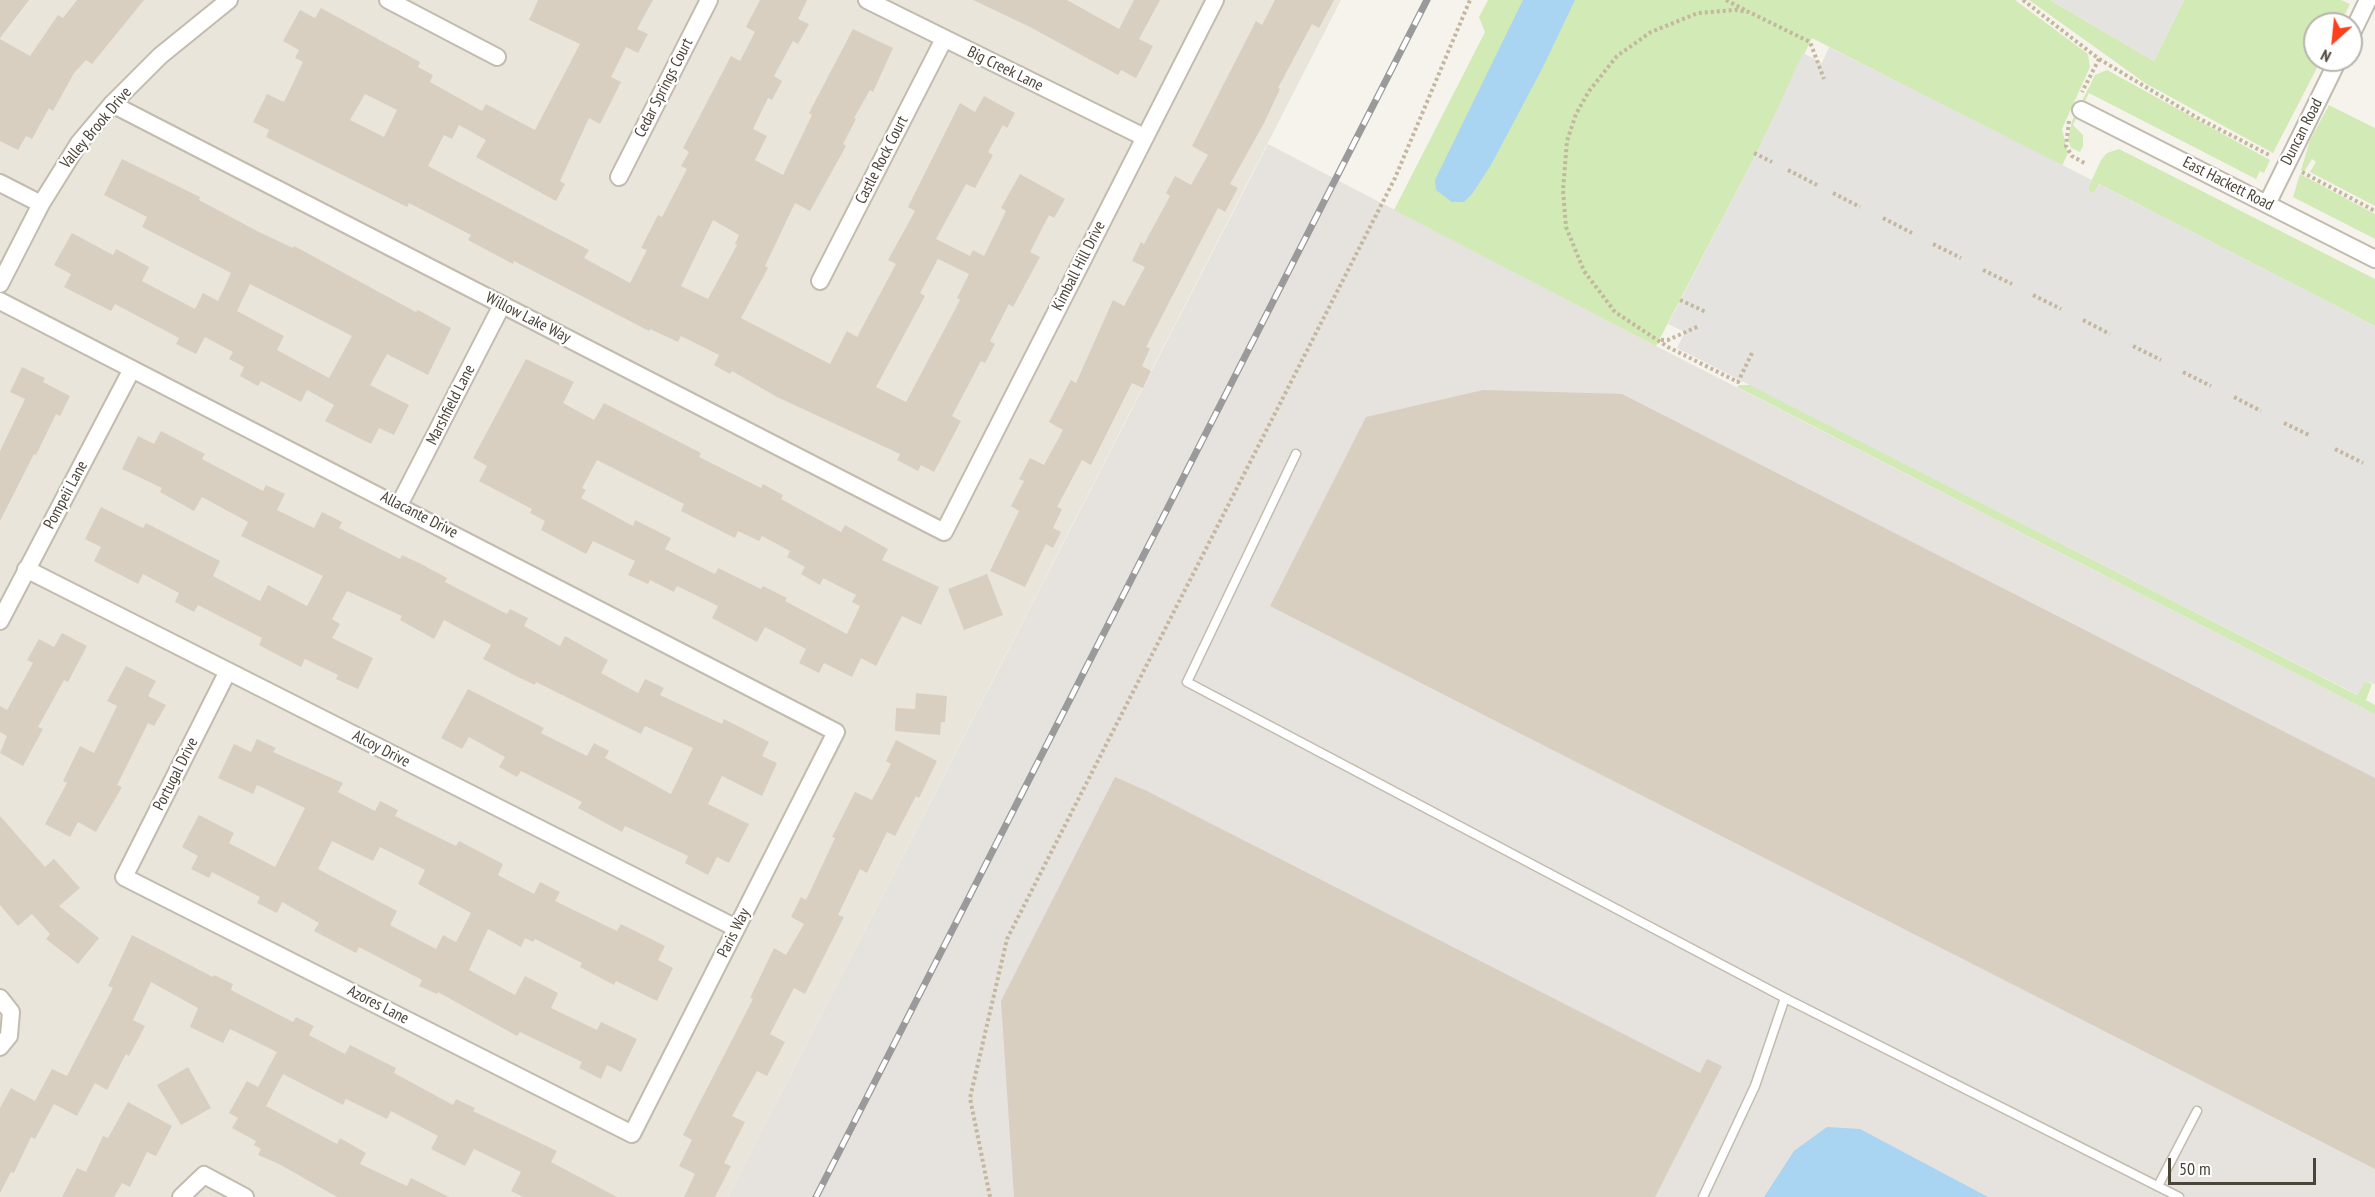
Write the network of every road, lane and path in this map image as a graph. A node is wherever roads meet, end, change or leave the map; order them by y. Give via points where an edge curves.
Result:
1 (229, 0) edge
2 (388, 0) edge
3 (709, 0) edge
4 (867, 0) edge
5 (1215, 0) edge
6 (1470, 0) edge
7 (1726, 0) edge
8 (2023, 0) edge
9 (1749, 12) junction
10 (944, 39) junction
11 (497, 57) dead end
12 (2099, 60) junction
13 (2332, 72) edge
14 (1824, 79) dead end
15 (112, 104) junction
16 (2077, 107) junction
17 (1144, 137) junction
18 (1754, 153) dead end
19 (1772, 162) dead end
20 (2086, 164) dead end
21 (2286, 164) junction
22 (1788, 170) dead end
23 (619, 177) dead end
24 (0, 183) edge
25 (1817, 185) dead end
26 (1833, 193) dead end
27 (41, 204) junction
28 (2267, 204) junction
29 (1860, 207) dead end
30 (2375, 211) edge
31 (1882, 218) dead end
32 (1912, 233) dead end
33 (1933, 244) dead end
34 (1961, 258) dead end
35 (2375, 259) edge
36 (1983, 270) dead end
37 (820, 281) dead end
38 (0, 284) edge
39 (2012, 284) dead end
40 (2033, 295) dead end
41 (1680, 300) dead end
42 (0, 301) edge
43 (502, 305) junction
44 (2061, 309) dead end
45 (1706, 312) dead end
46 (2083, 320) dead end
47 (1699, 326) dead end
48 (2110, 334) dead end
49 (1659, 340) junction
50 (2133, 346) dead end
51 (1752, 353) dead end
52 (2161, 360) dead end
53 (132, 369) junction
54 (2184, 372) dead end
55 (2211, 386) dead end
56 (2234, 397) dead end
57 (2261, 411) dead end
58 (2284, 423) dead end
59 (2311, 436) dead end
60 (2335, 449) dead end
61 (1296, 454) dead end
62 (2363, 463) dead end
63 (399, 505) junction
64 (944, 532) joint
65 (26, 570) junction
66 (0, 621) edge
67 (228, 672) junction
68 (836, 732) joint
69 (124, 877) joint
70 (736, 928) junction
71 (1785, 998) junction
72 (3, 1004) edge
73 (0, 1047) edge
74 (2197, 1111) dead end
75 (632, 1134) joint
76 (2158, 1186) junction
77 (181, 1197) edge
78 (245, 1197) edge
79 (990, 1197) edge
80 (1703, 1197) edge
81 (2179, 1197) edge

1 - 15 street, Valley Brook Drive via 160,56
2 - 11 street
3 - 23 street, Cedar Springs Court
4 - 10 street, Big Creek Lane
5 - 17 street, Kimball Hill Drive
6 - 79 path via 1395,178 1007,939 970,1098
7 - 9 path
8 - 12 path
9 - 14 path via 1810,42
9 - 49 path via 1698,14 1634,41 1601,74 1576,114 1567,141 1563,209 1574,250 1584,271 1615,312
10 - 17 street, Big Creek Lane
10 - 37 street, Castle Rock Court
12 - 16 path
12 - 21 path
13 - 21 street, Duncan Road
15 - 27 street, Valley Brook Drive via 63,165
15 - 43 street, Willow Lake Way
16 - 20 path via 2066,130 2066,146 2072,156
16 - 28 street, East Hackett Road
17 - 64 street, Kimball Hill Drive
18 - 19 path
21 - 28 street, Duncan Road
21 - 30 path
22 - 25 path
24 - 27 street
26 - 29 path
27 - 38 street, Valley Brook Drive
28 - 35 street, East Hackett Road
31 - 32 path
33 - 34 path
36 - 39 path
40 - 44 path
41 - 45 path
42 - 53 street, Allacante Drive
43 - 63 street, Marshfield Lane
43 - 64 street, Willow Lake Way
46 - 48 path
47 - 49 path
49 - 51 path via 1738,382
50 - 52 path
53 - 63 street, Allacante Drive
53 - 65 street, Pompeii Lane
54 - 55 path
56 - 57 path
58 - 59 path
60 - 62 path
61 - 71 lane via 1187,682
63 - 68 street, Allacante Drive
65 - 66 street, Pompeii Lane
65 - 67 street, Alcoy Drive
67 - 69 street, Portugal Drive
67 - 70 street, Alcoy Drive
68 - 70 street, Paris Way
69 - 75 street, Azores Lane
70 - 75 street, Paris Way
71 - 76 lane
71 - 80 lane via 1755,1086
72 - 73 street via 9,1036
74 - 76 lane
76 - 81 lane
77 - 78 street via 204,1175

